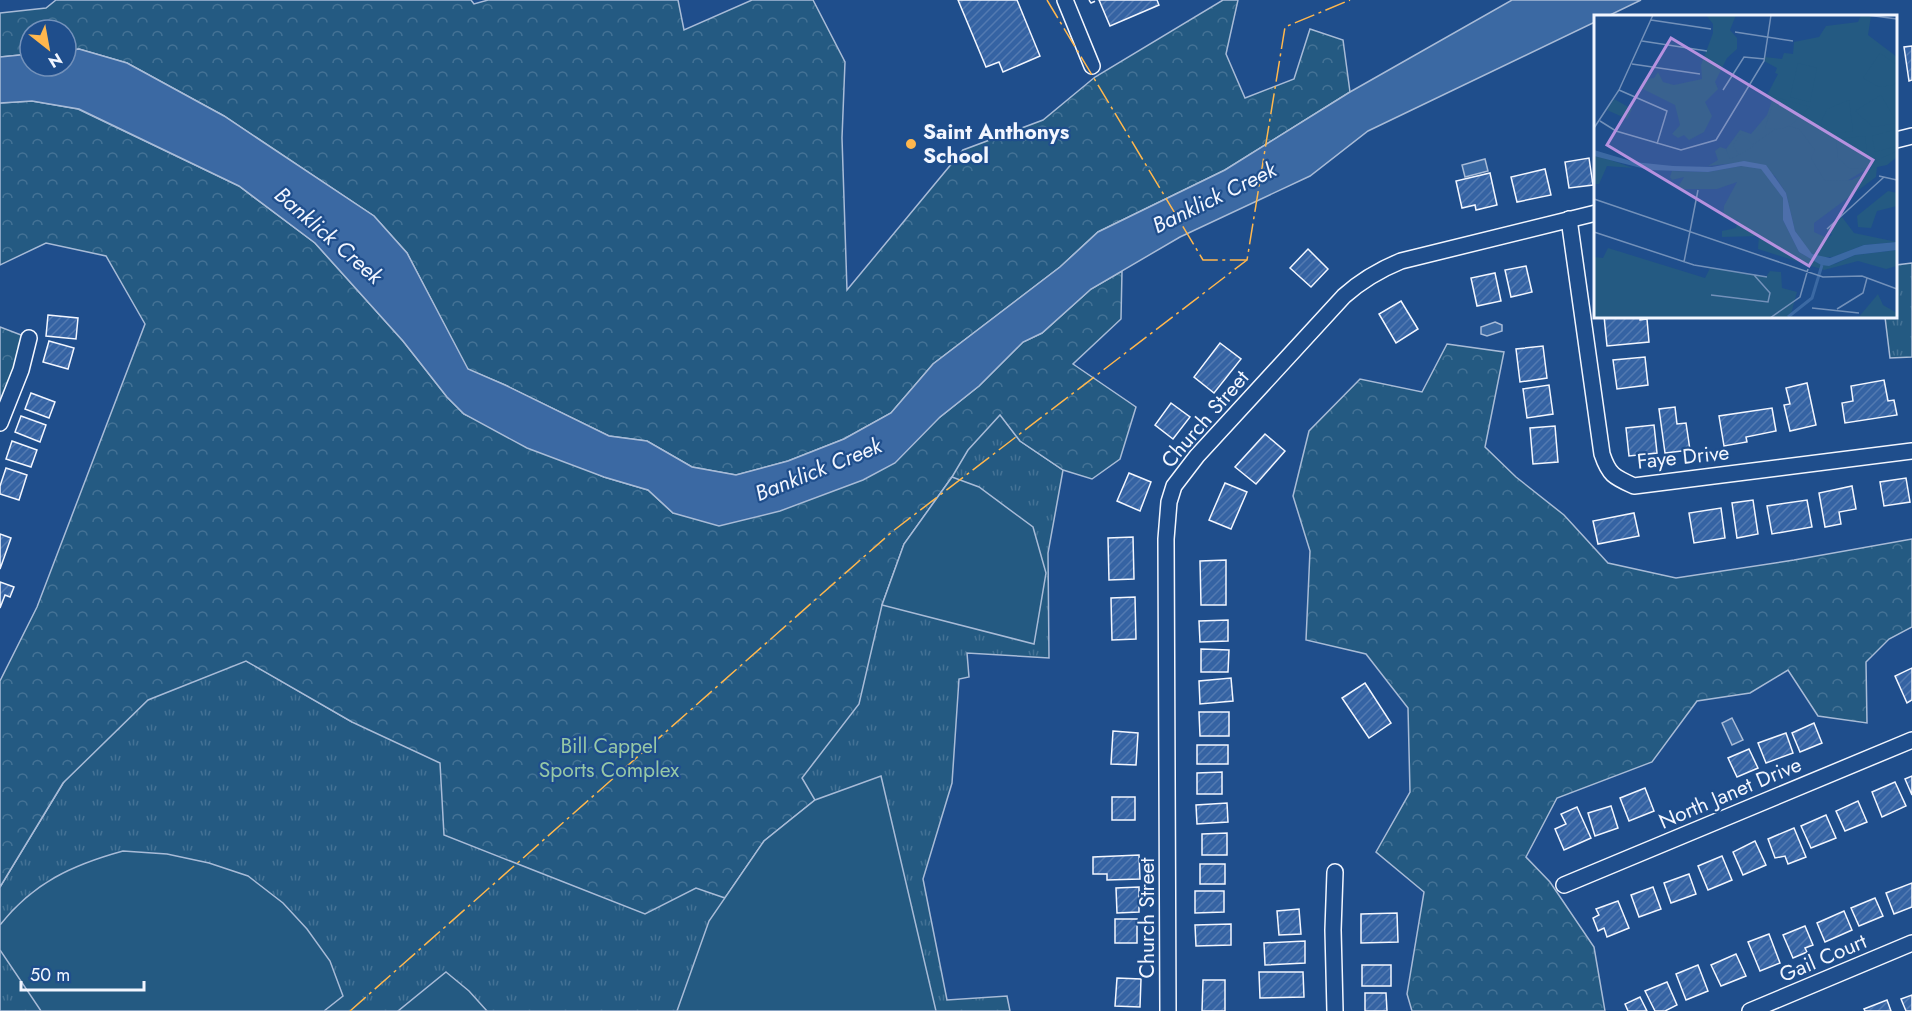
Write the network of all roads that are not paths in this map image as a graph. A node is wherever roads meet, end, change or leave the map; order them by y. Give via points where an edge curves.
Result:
1 (1065, 0) edge
2 (1092, 66) dead end
3 (1912, 136) edge
4 (1897, 140) edge
5 (1594, 213) edge
6 (1569, 219) junction
7 (28, 339) dead end
8 (0, 423) edge
9 (1912, 451) edge
10 (1912, 740) edge
11 (1335, 872) dead end
12 (1564, 885) dead end
13 (1912, 943) edge
14 (1168, 1011) edge
15 (1335, 1011) edge
16 (1750, 1011) edge

1 - 2 street
3 - 4 street
5 - 6 street, Church Street
6 - 9 street, Faye Drive via 1602,454 1614,477 1634,486
6 - 14 street, Church Street via 1401,261 1362,280 1197,456 1174,486 1166,539
7 - 8 street via 21,370
10 - 12 street, North Janet Drive
11 - 15 street
13 - 16 street, Gail Court

